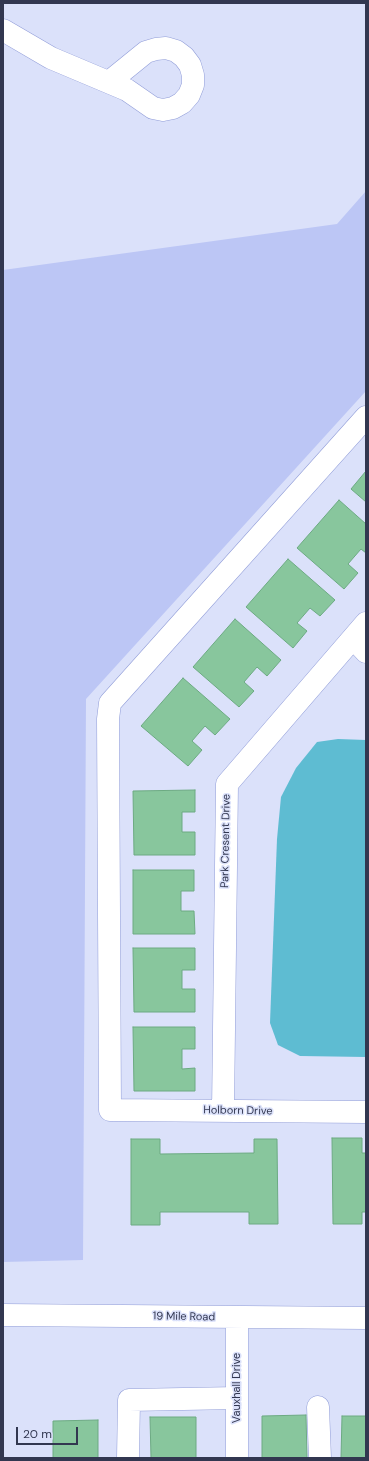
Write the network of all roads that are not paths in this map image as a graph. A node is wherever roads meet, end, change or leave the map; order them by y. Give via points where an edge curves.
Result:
1 (3, 30) edge
2 (109, 82) dead end
3 (366, 417) edge
4 (362, 638) edge
5 (223, 1111) junction
6 (366, 1112) edge
7 (3, 1315) edge
8 (237, 1318) junction
9 (366, 1318) edge
10 (237, 1398) junction
11 (318, 1407) dead end
12 (128, 1458) edge
13 (237, 1458) edge
14 (320, 1458) edge

1 - 2 street via 51,58
3 - 5 street, Holborn Drive via 110,703 110,1110
4 - 5 street, Park Cresent Drive via 227,784
5 - 6 street, Holborn Drive
7 - 8 street, 19 Mile Road
8 - 9 street, 19 Mile Road
8 - 10 street, Vauxhall Drive
10 - 12 street via 129,1400
10 - 13 street, Vauxhall Drive
11 - 14 street

